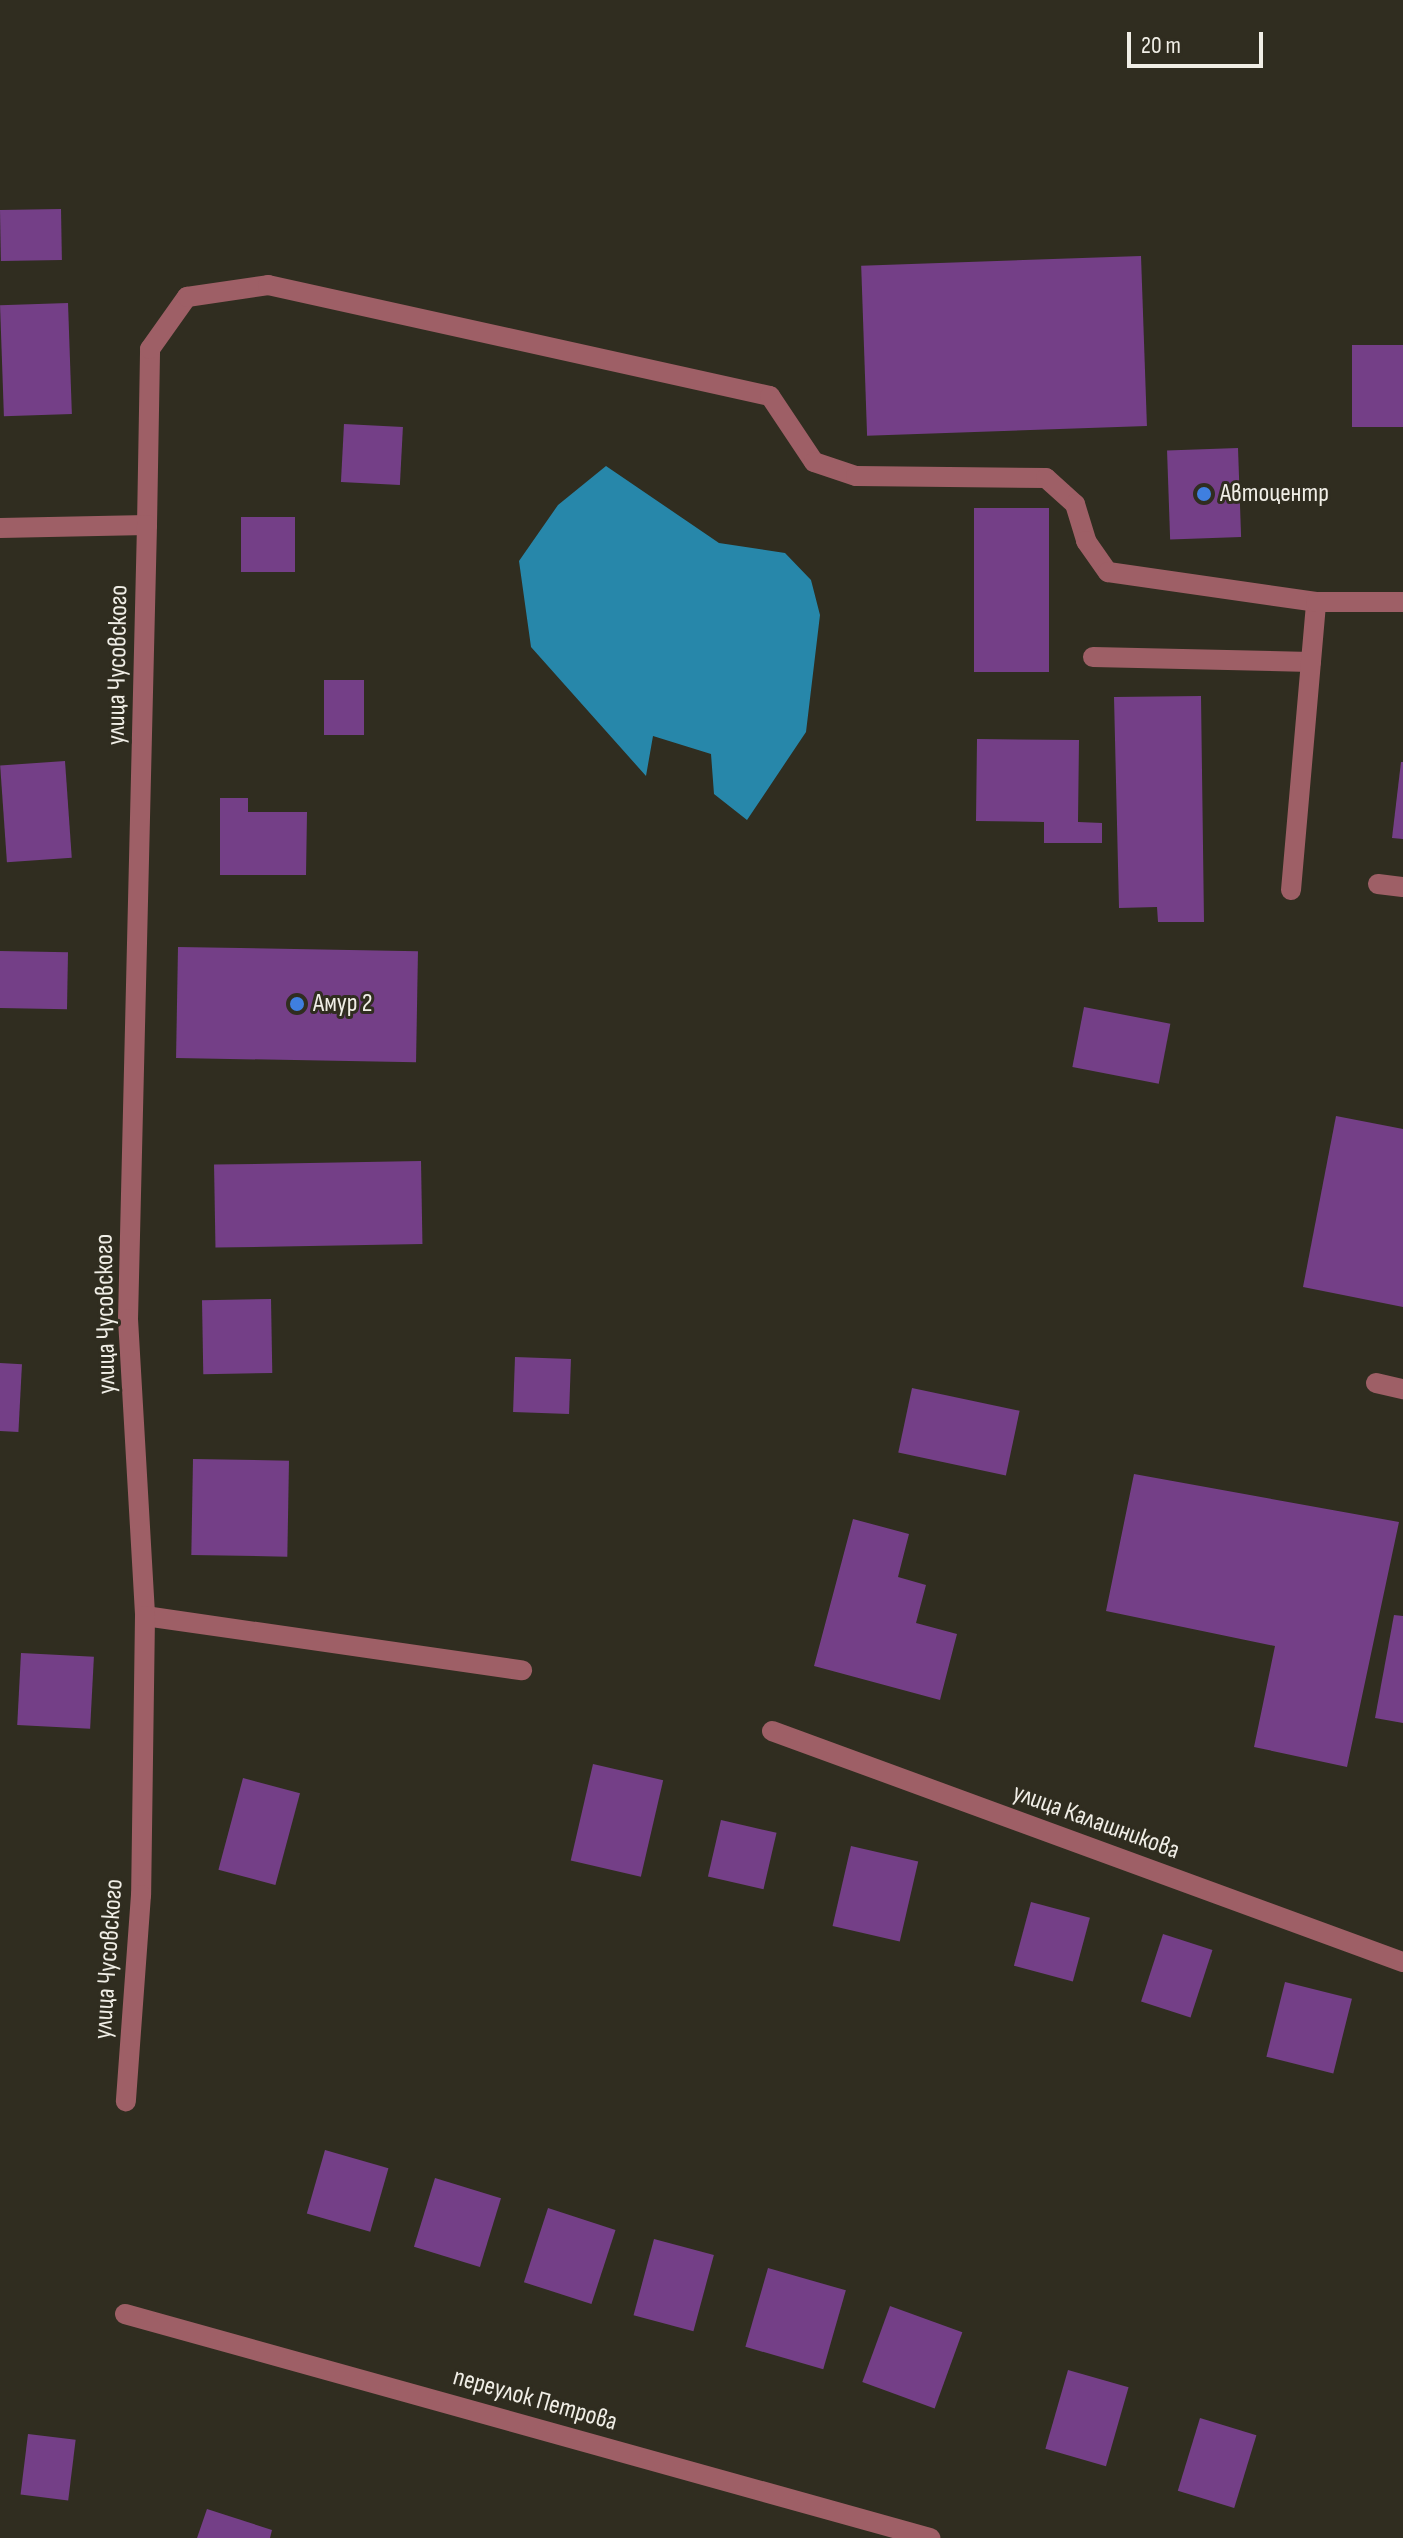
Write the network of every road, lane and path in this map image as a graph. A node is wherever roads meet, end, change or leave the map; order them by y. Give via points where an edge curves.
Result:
1 (147, 525) junction
2 (0, 528) edge
3 (1316, 602) junction
4 (1403, 602) edge
5 (1093, 657) dead end
6 (1311, 662) junction
7 (1378, 884) dead end
8 (1403, 887) edge
9 (1291, 890) dead end
10 (1376, 1383) dead end
11 (1403, 1389) edge
12 (145, 1616) junction
13 (522, 1670) dead end
14 (772, 1731) dead end
15 (1403, 1962) edge
16 (126, 2101) dead end
17 (125, 2314) dead end
18 (930, 2538) edge

1 - 2 street
1 - 3 street, улица Чусовского via 150,349 187,297 268,285 590,362 770,396 814,462 856,476 1046,478 1075,504 1086,541 1108,572
1 - 12 street, улица Чусовского via 128,1319
3 - 4 street
3 - 6 street
5 - 6 street
6 - 9 street
7 - 8 street
10 - 11 street
12 - 13 street
12 - 16 street, улица Чусовского via 141,1895
14 - 15 street, улица Калашникова
17 - 18 street, переулок Петрова

